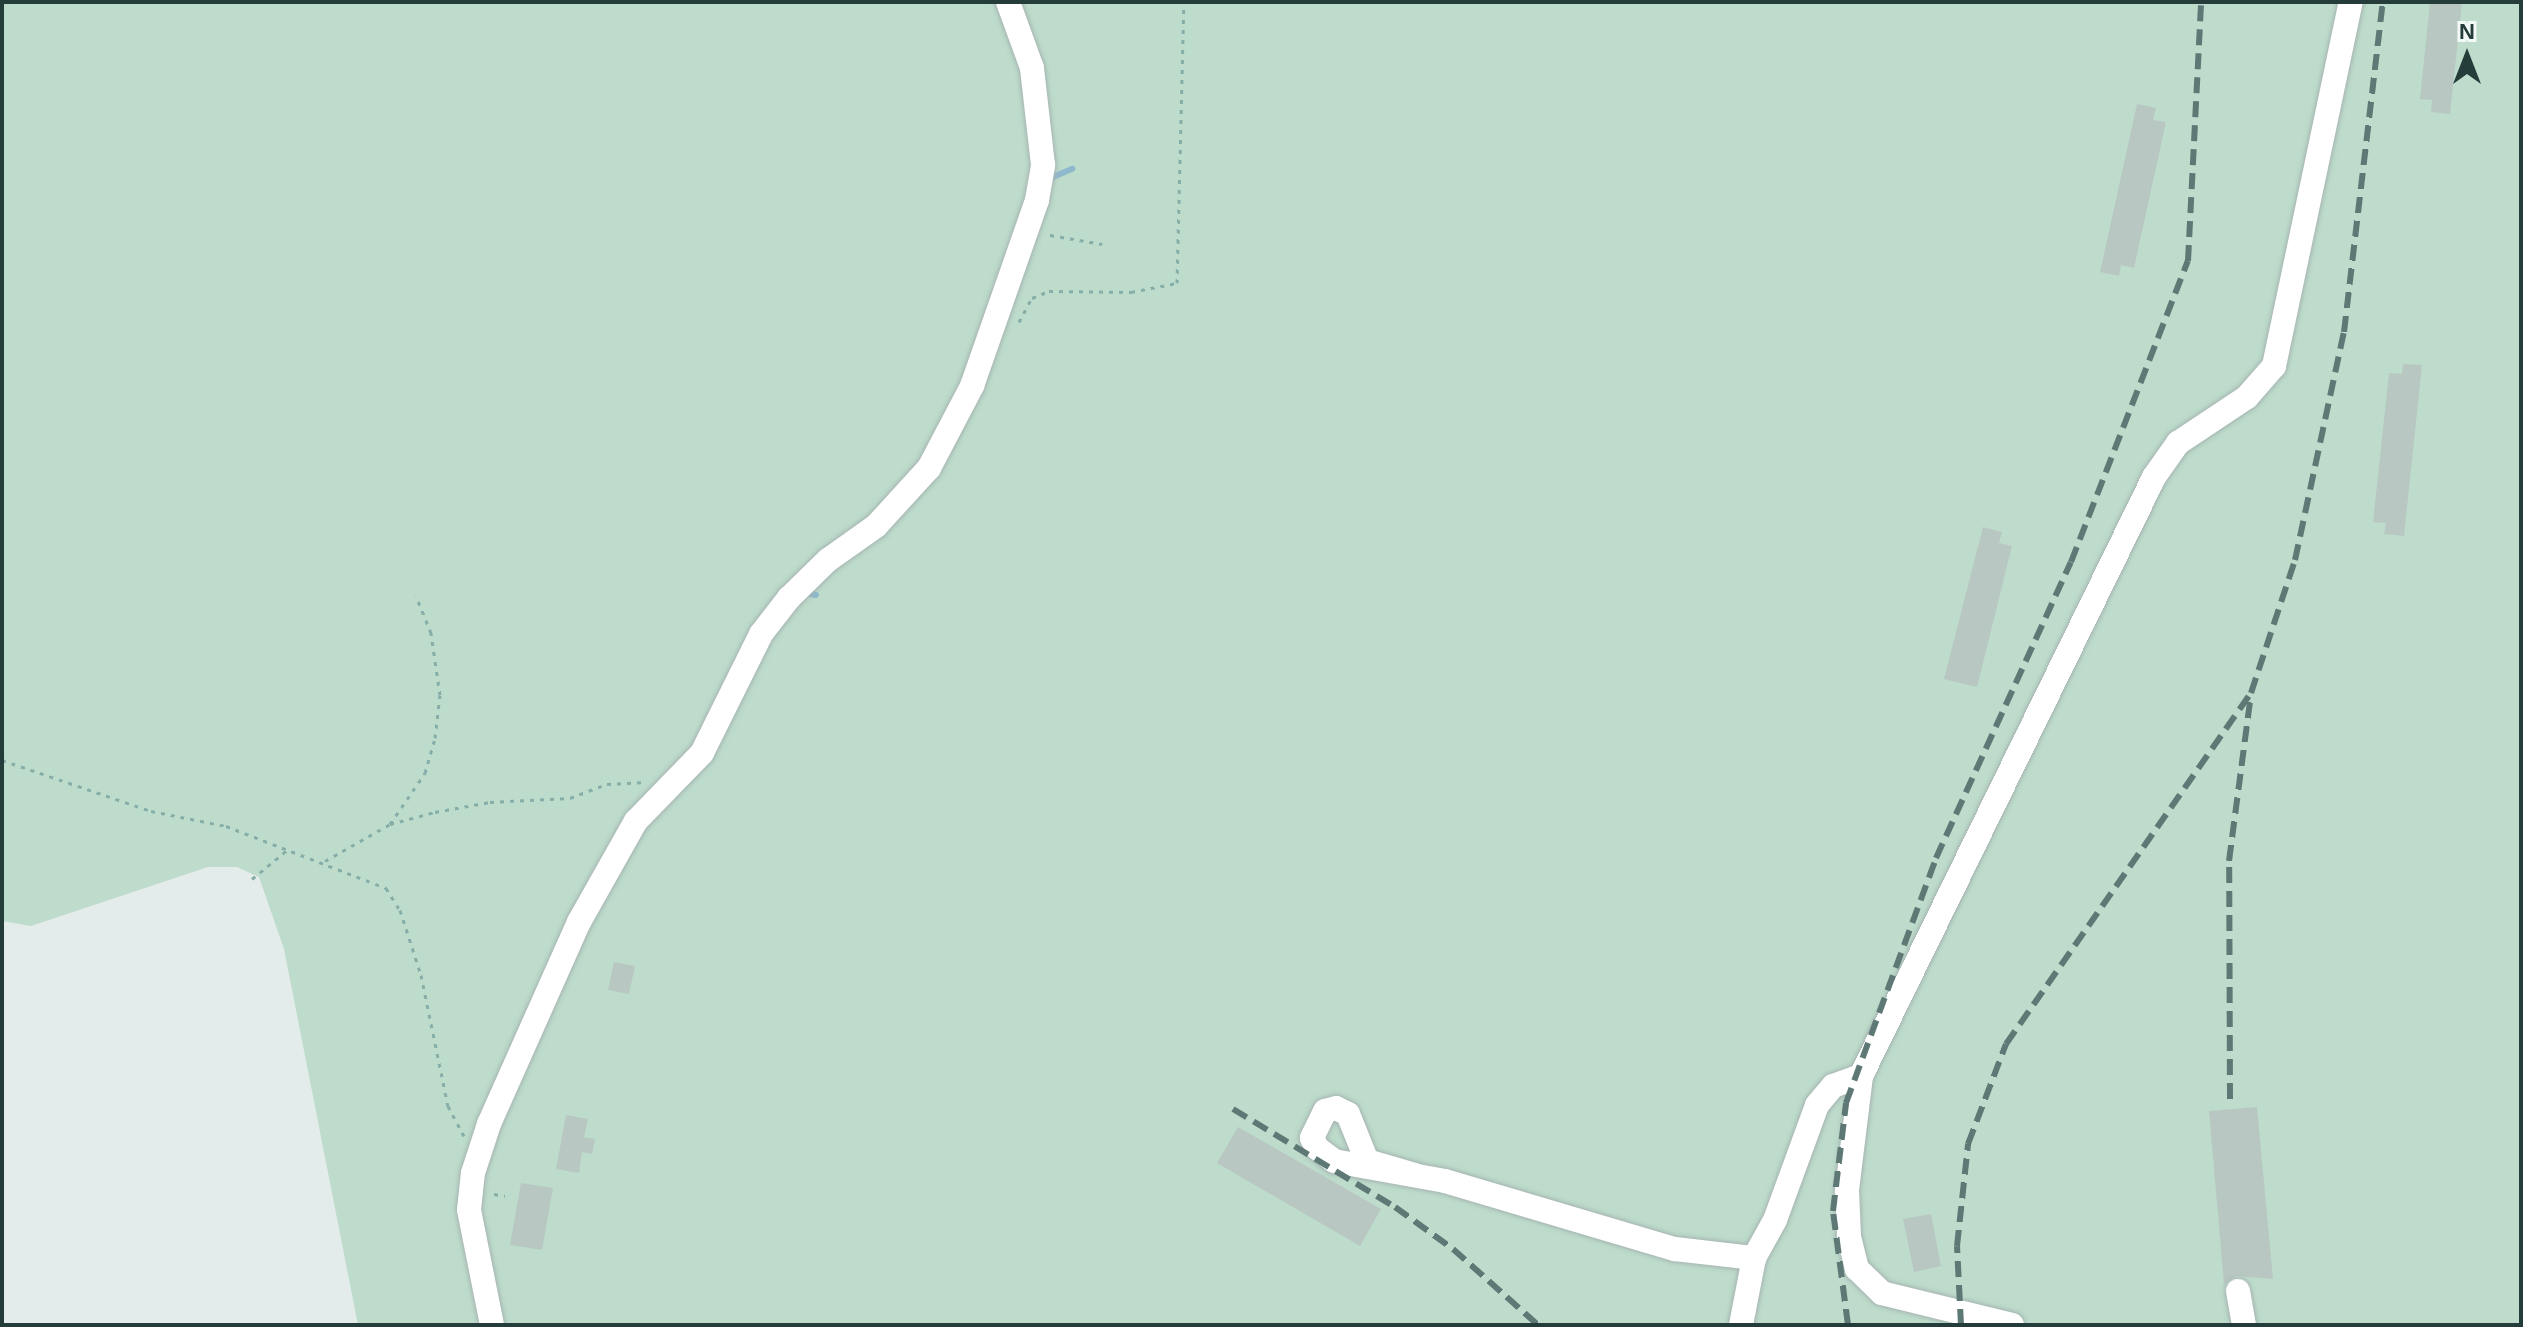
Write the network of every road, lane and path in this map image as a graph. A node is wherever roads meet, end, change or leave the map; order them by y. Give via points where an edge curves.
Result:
1 (1008, 2) edge
2 (1184, 2) edge
3 (2351, 2) edge
4 (1026, 231) junction
5 (1102, 244) dead end
6 (1013, 332) dead end
7 (416, 596) dead end
8 (2, 760) edge
9 (664, 789) junction
10 (390, 824) junction
11 (287, 850) junction
12 (323, 862) junction
13 (252, 879) dead end
14 (1861, 1076) junction
15 (457, 1130) dead end
16 (1415, 1175) dead end
17 (1754, 1258) junction
18 (2238, 1291) dead end
19 (492, 1325) edge
20 (1741, 1325) edge
21 (2012, 1325) edge
22 (2244, 1325) edge

1 - 4 lane via 1032,68 1042,140 1037,200
2 - 6 path via 1177,283 1131,292 1049,291 1032,298
3 - 14 lane via 2274,366 2247,397 2178,443 2154,477
4 - 5 path
4 - 9 lane via 972,386 929,468 876,526 828,560 789,598 761,634 702,753
7 - 10 path via 431,633 440,695 425,773
8 - 11 path via 151,811 226,826
9 - 10 path via 637,780 570,798 490,802
9 - 19 lane via 617,850 579,922 479,1149 459,1212
10 - 12 path
11 - 12 path
11 - 13 path
12 - 15 path via 386,888 400,910 421,975
14 - 17 lane via 1833,1086 1817,1105 1775,1220
14 - 21 lane via 1847,1190 1857,1269 1882,1293
16 - 17 lane via 1675,1249
17 - 20 lane
18 - 22 lane

